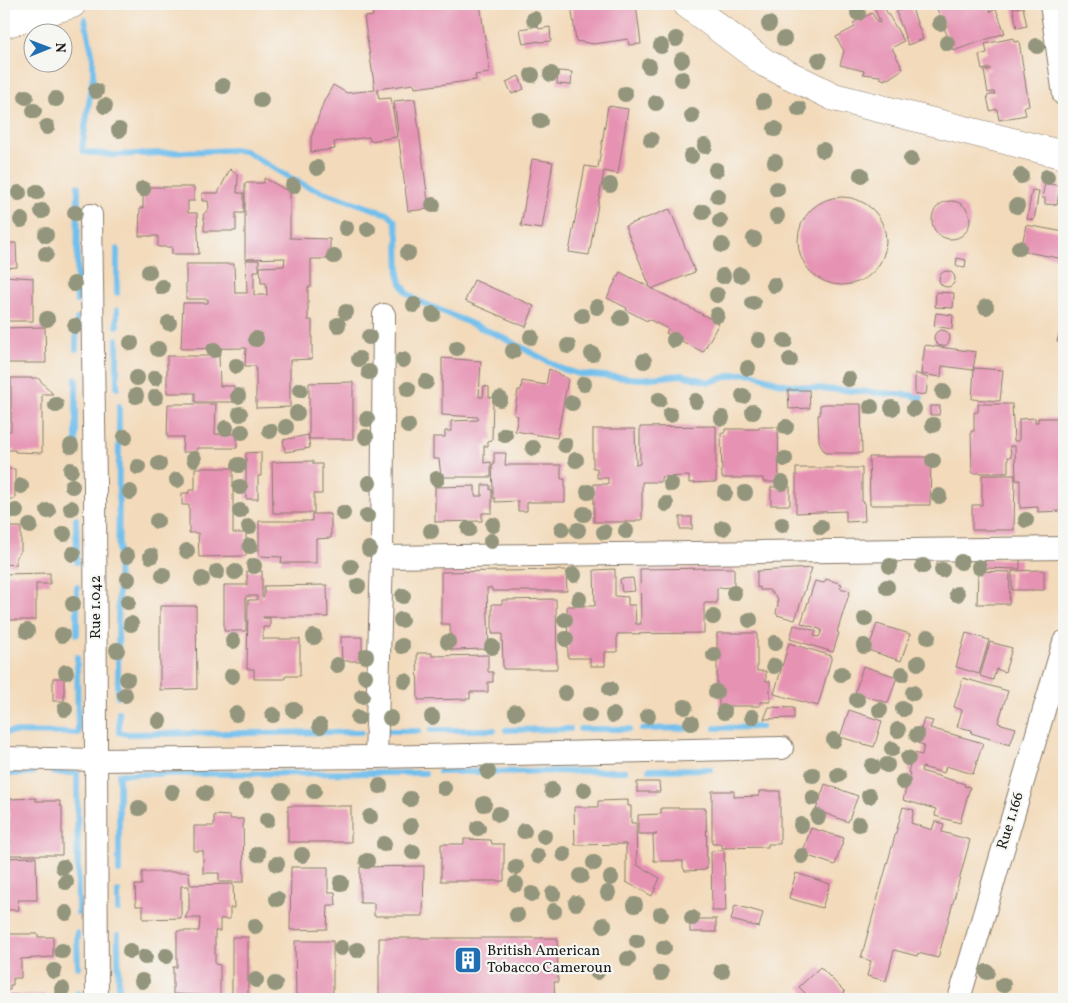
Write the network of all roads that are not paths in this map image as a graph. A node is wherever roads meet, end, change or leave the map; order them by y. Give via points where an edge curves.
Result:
1 (72, 4) edge
2 (687, 4) edge
3 (1051, 4) edge
4 (4, 24) edge
5 (1064, 95) edge
6 (1064, 155) edge
7 (91, 215) dead end
8 (384, 315) dead end
9 (1064, 548) edge
10 (382, 557) junction
11 (1064, 642) edge
12 (782, 748) dead end
13 (376, 757) junction
14 (4, 758) edge
15 (96, 760) junction
16 (97, 999) edge
17 (959, 999) edge

1 - 4 main road
2 - 6 main road via 765,63 834,97
3 - 5 street
7 - 15 street, Rue 1.042
8 - 10 street
9 - 10 street
10 - 13 street
11 - 17 street, Rue 1.166
12 - 13 street
13 - 15 street
14 - 15 street
15 - 16 street, Rue 1.042

